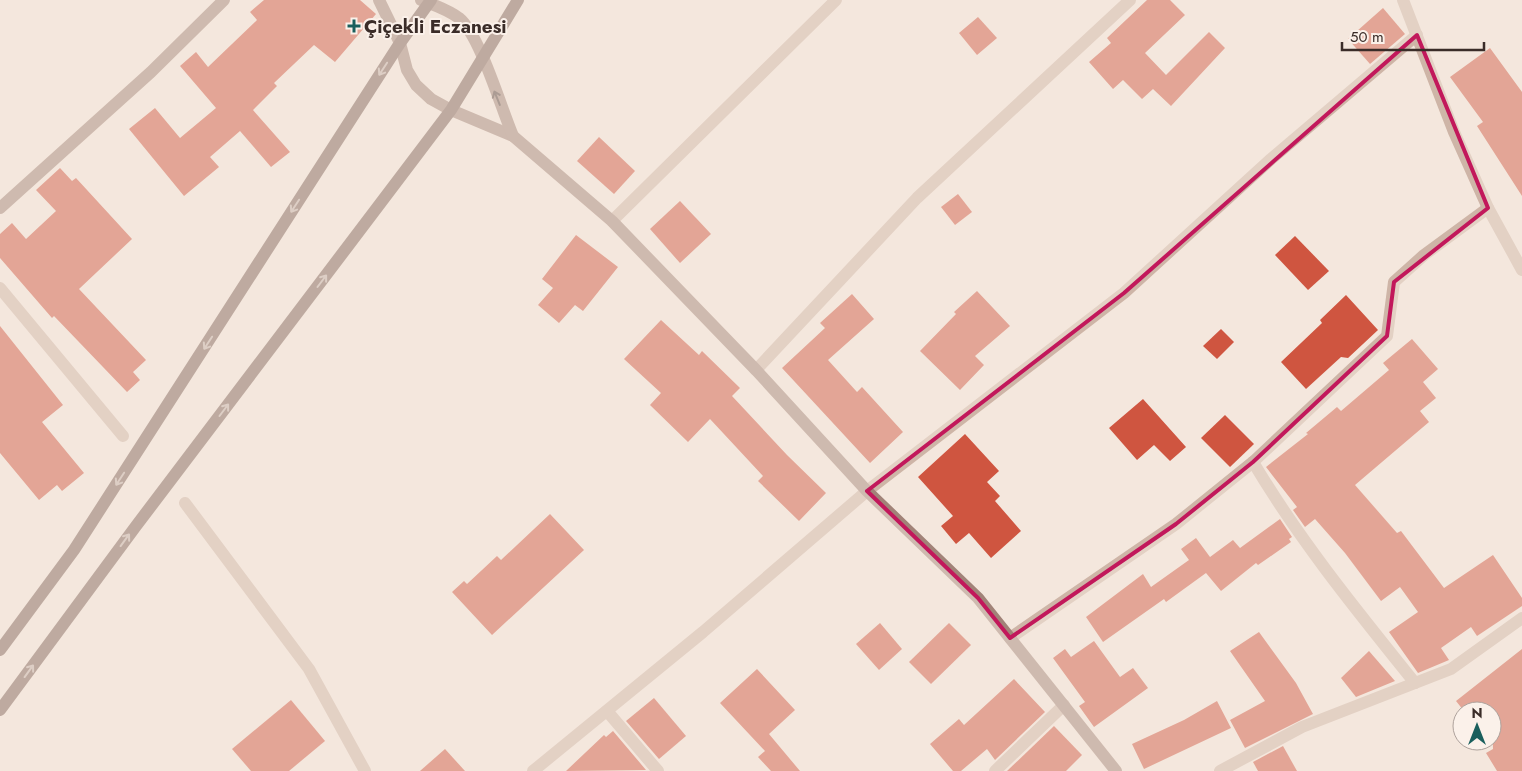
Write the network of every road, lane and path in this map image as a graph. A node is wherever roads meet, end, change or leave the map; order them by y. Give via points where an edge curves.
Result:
1 (224, 0) edge
2 (378, 0) edge
3 (518, 0) edge
4 (836, 0) edge
5 (1130, 0) edge
6 (1402, 0) edge
7 (427, 1) edge
8 (1417, 35) junction
9 (400, 43) junction
10 (482, 60) junction
11 (451, 110) junction
12 (512, 136) junction
13 (0, 208) edge
14 (1488, 208) junction
15 (612, 221) junction
16 (1522, 270) edge
17 (0, 288) edge
18 (756, 370) junction
19 (123, 436) dead end
20 (1253, 462) junction
21 (867, 491) junction
22 (185, 503) dead end
23 (1522, 618) edge
24 (1010, 638) junction
25 (0, 650) edge
26 (1415, 683) junction
27 (1064, 705) junction
28 (0, 710) edge
29 (607, 712) junction
30 (365, 771) edge
31 (533, 771) edge
32 (658, 771) edge
33 (996, 771) edge
34 (1116, 771) edge
35 (1220, 771) edge

1 - 13 main road via 151,72
2 - 9 main road
3 - 10 main road
4 - 15 street
5 - 18 street via 917,198
6 - 8 street
7 - 9 main road
7 - 10 main road via 460,19 475,38
8 - 14 street via 1454,132
8 - 21 street via 1271,160 1124,293
9 - 11 main road via 405,64 416,85 431,99
9 -> 25 main road via 74,550
10 - 11 main road
12 -> 10 main road
11 - 12 main road
28 -> 11 main road
12 - 15 main road
14 - 16 street
14 - 20 street via 1424,255 1394,282 1387,336
15 - 18 main road
17 - 19 street
18 - 21 main road
20 - 24 street via 1176,524
20 - 26 street via 1277,503 1329,575
21 - 24 main road via 978,598
21 - 29 street
22 - 30 street via 309,669
23 - 26 street via 1451,669
24 - 27 main road
26 - 35 street via 1302,727
27 - 33 street
27 - 34 main road
29 - 31 street
29 - 32 street

